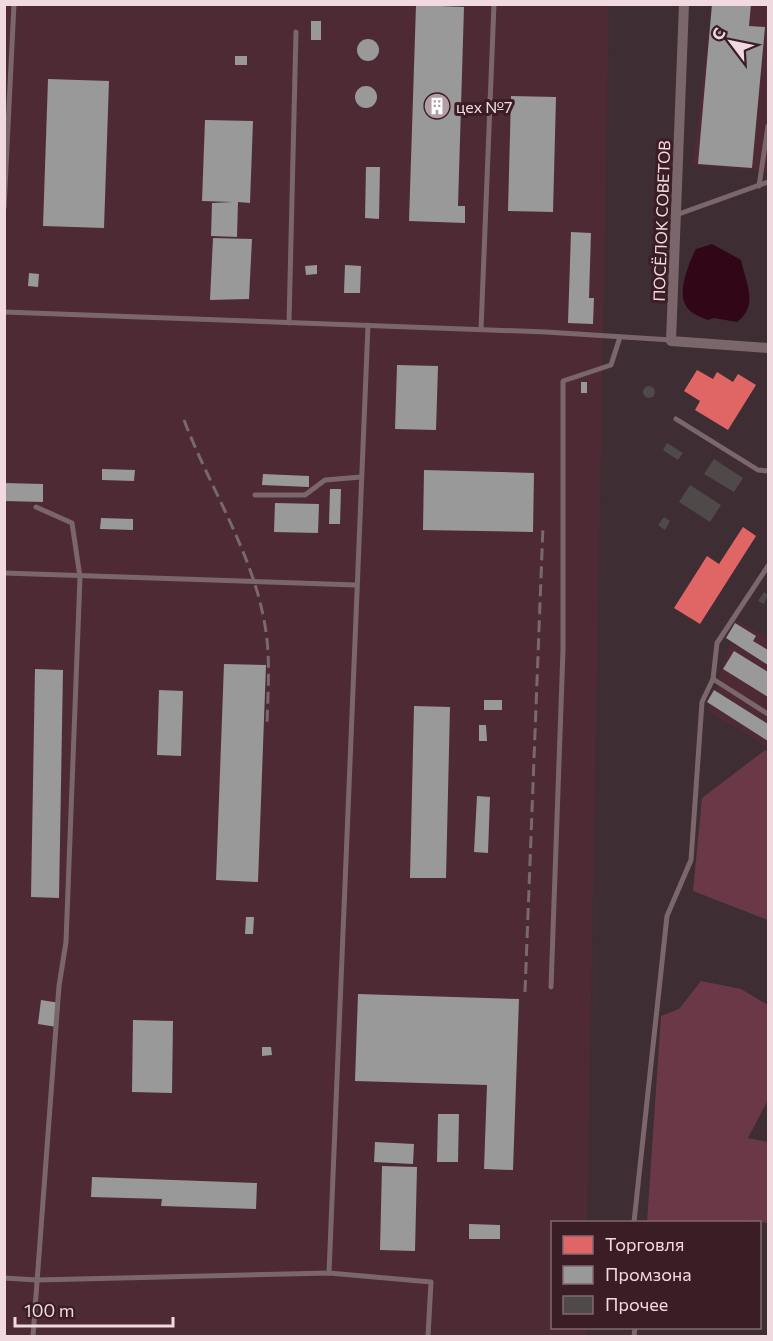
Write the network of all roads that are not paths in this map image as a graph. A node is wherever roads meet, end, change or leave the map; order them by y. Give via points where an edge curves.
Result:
1 (14, 4) edge
2 (494, 4) edge
3 (684, 4) edge
4 (296, 32) dead end
5 (768, 126) edge
6 (768, 182) edge
7 (759, 186) junction
8 (4, 208) edge
9 (676, 216) junction
10 (4, 312) edge
11 (290, 323) junction
12 (368, 326) junction
13 (481, 329) junction
14 (620, 337) junction
15 (671, 340) junction
16 (768, 348) edge
17 (676, 419) dead end
18 (768, 471) edge
19 (361, 477) junction
20 (255, 495) dead end
21 (36, 507) dead end
22 (768, 566) edge
23 (4, 573) edge
24 (80, 577) junction
25 (356, 585) junction
26 (712, 679) junction
27 (768, 714) edge
28 (551, 987) dead end
29 (634, 1221) edge
30 (329, 1273) junction
31 (4, 1278) edge
32 (37, 1280) junction
33 (33, 1336) edge
34 (428, 1336) edge

1 - 8 lane
2 - 13 lane
3 - 9 street, ПОСЁЛОК СОВЕТОВ
4 - 11 lane
5 - 7 lane
6 - 7 lane
7 - 9 lane
9 - 15 street, ПОСЁЛОК СОВЕТОВ
10 - 11 lane
11 - 12 lane
12 - 13 lane
12 - 19 lane
13 - 14 lane
14 - 15 lane
14 - 28 lane via 611,365 563,381 563,650
15 - 16 street
17 - 18 lane via 758,470
19 - 20 lane via 325,480 305,495
19 - 25 lane
21 - 24 lane via 72,523
22 - 26 lane via 717,643
23 - 24 lane
24 - 25 lane
24 - 32 lane via 66,942 59,986
25 - 30 lane
26 - 27 lane
26 - 29 lane via 702,702 691,860 667,916
30 - 32 lane
30 - 34 lane via 431,1282
31 - 32 lane
32 - 33 lane

